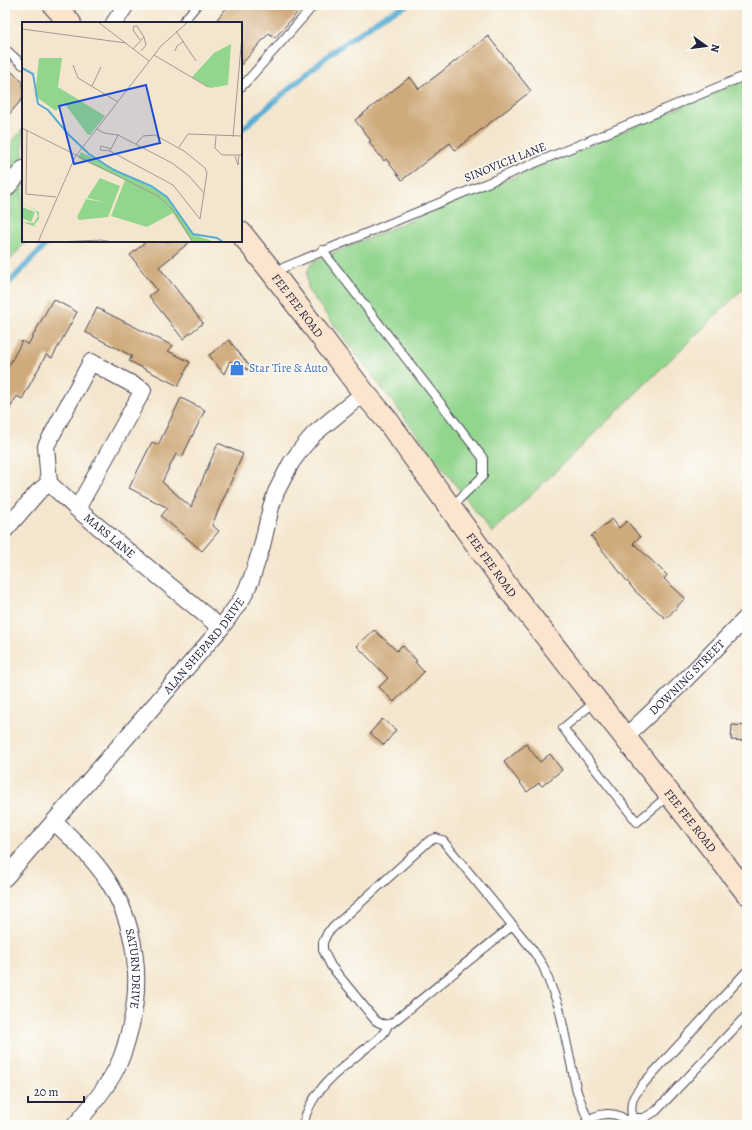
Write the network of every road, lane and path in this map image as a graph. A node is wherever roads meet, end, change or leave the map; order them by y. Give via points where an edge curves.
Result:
1 (54, 5) edge
2 (126, 5) edge
3 (197, 5) edge
4 (314, 5) edge
5 (69, 22) edge
6 (115, 22) edge
7 (183, 22) edge
8 (5, 49) edge
9 (22, 64) edge
10 (747, 75) edge
11 (242, 86) edge
12 (22, 170) edge
13 (5, 190) edge
14 (242, 234) edge
15 (322, 250) junction
16 (272, 272) junction
17 (364, 393) junction
18 (49, 483) junction
19 (450, 508) junction
20 (77, 509) junction
21 (5, 530) edge
22 (747, 616) edge
23 (221, 628) junction
24 (596, 700) junction
25 (625, 737) junction
26 (670, 794) junction
27 (54, 822) junction
28 (5, 878) edge
29 (747, 893) edge
30 (513, 925) junction
31 (747, 971) edge
32 (747, 1015) edge
33 (388, 1025) junction
34 (630, 1122) edge
35 (586, 1123) edge
36 (75, 1125) edge
37 (303, 1125) edge
38 (639, 1125) edge

1 - 5 street
2 - 6 street
3 - 7 lane
4 - 11 lane
8 - 9 lane
10 - 15 lane, SINOVICH LANE
12 - 13 street
14 - 16 street, FEE FEE ROAD
15 - 16 lane, SINOVICH LANE
15 - 19 lane via 483,458 483,476
16 - 17 street, FEE FEE ROAD
17 - 19 street, FEE FEE ROAD via 387,420
17 - 23 street, ALAN SHEPARD DRIVE via 314,434 291,463 271,506 251,580 243,597
18 - 20 street, MARS LANE
18 - 20 street via 46,446 91,362 143,390
18 - 21 street
19 - 24 street, FEE FEE ROAD via 509,589
20 - 23 street, MARS LANE
22 - 25 street, DOWNING STREET
23 - 27 street, ALAN SHEPARD DRIVE
24 - 25 street, FEE FEE ROAD
24 - 26 lane via 563,728 637,822
25 - 26 street, FEE FEE ROAD
26 - 29 street, FEE FEE ROAD
27 - 28 street, ALAN SHEPARD DRIVE
27 - 36 street, SATURN DRIVE via 91,858 115,893 131,932 137,980 135,1006 123,1052 104,1089
30 - 33 lane
30 - 33 lane via 443,841 436,838 429,841 328,932 323,942 323,950 331,966 375,1020
30 - 35 lane via 543,966 559,1007
31 - 34 lane via 635,1094 631,1105
32 - 34 lane via 656,1111
33 - 37 lane via 379,1038 318,1091 307,1110
34 - 35 lane via 608,1114 597,1115
34 - 38 lane

